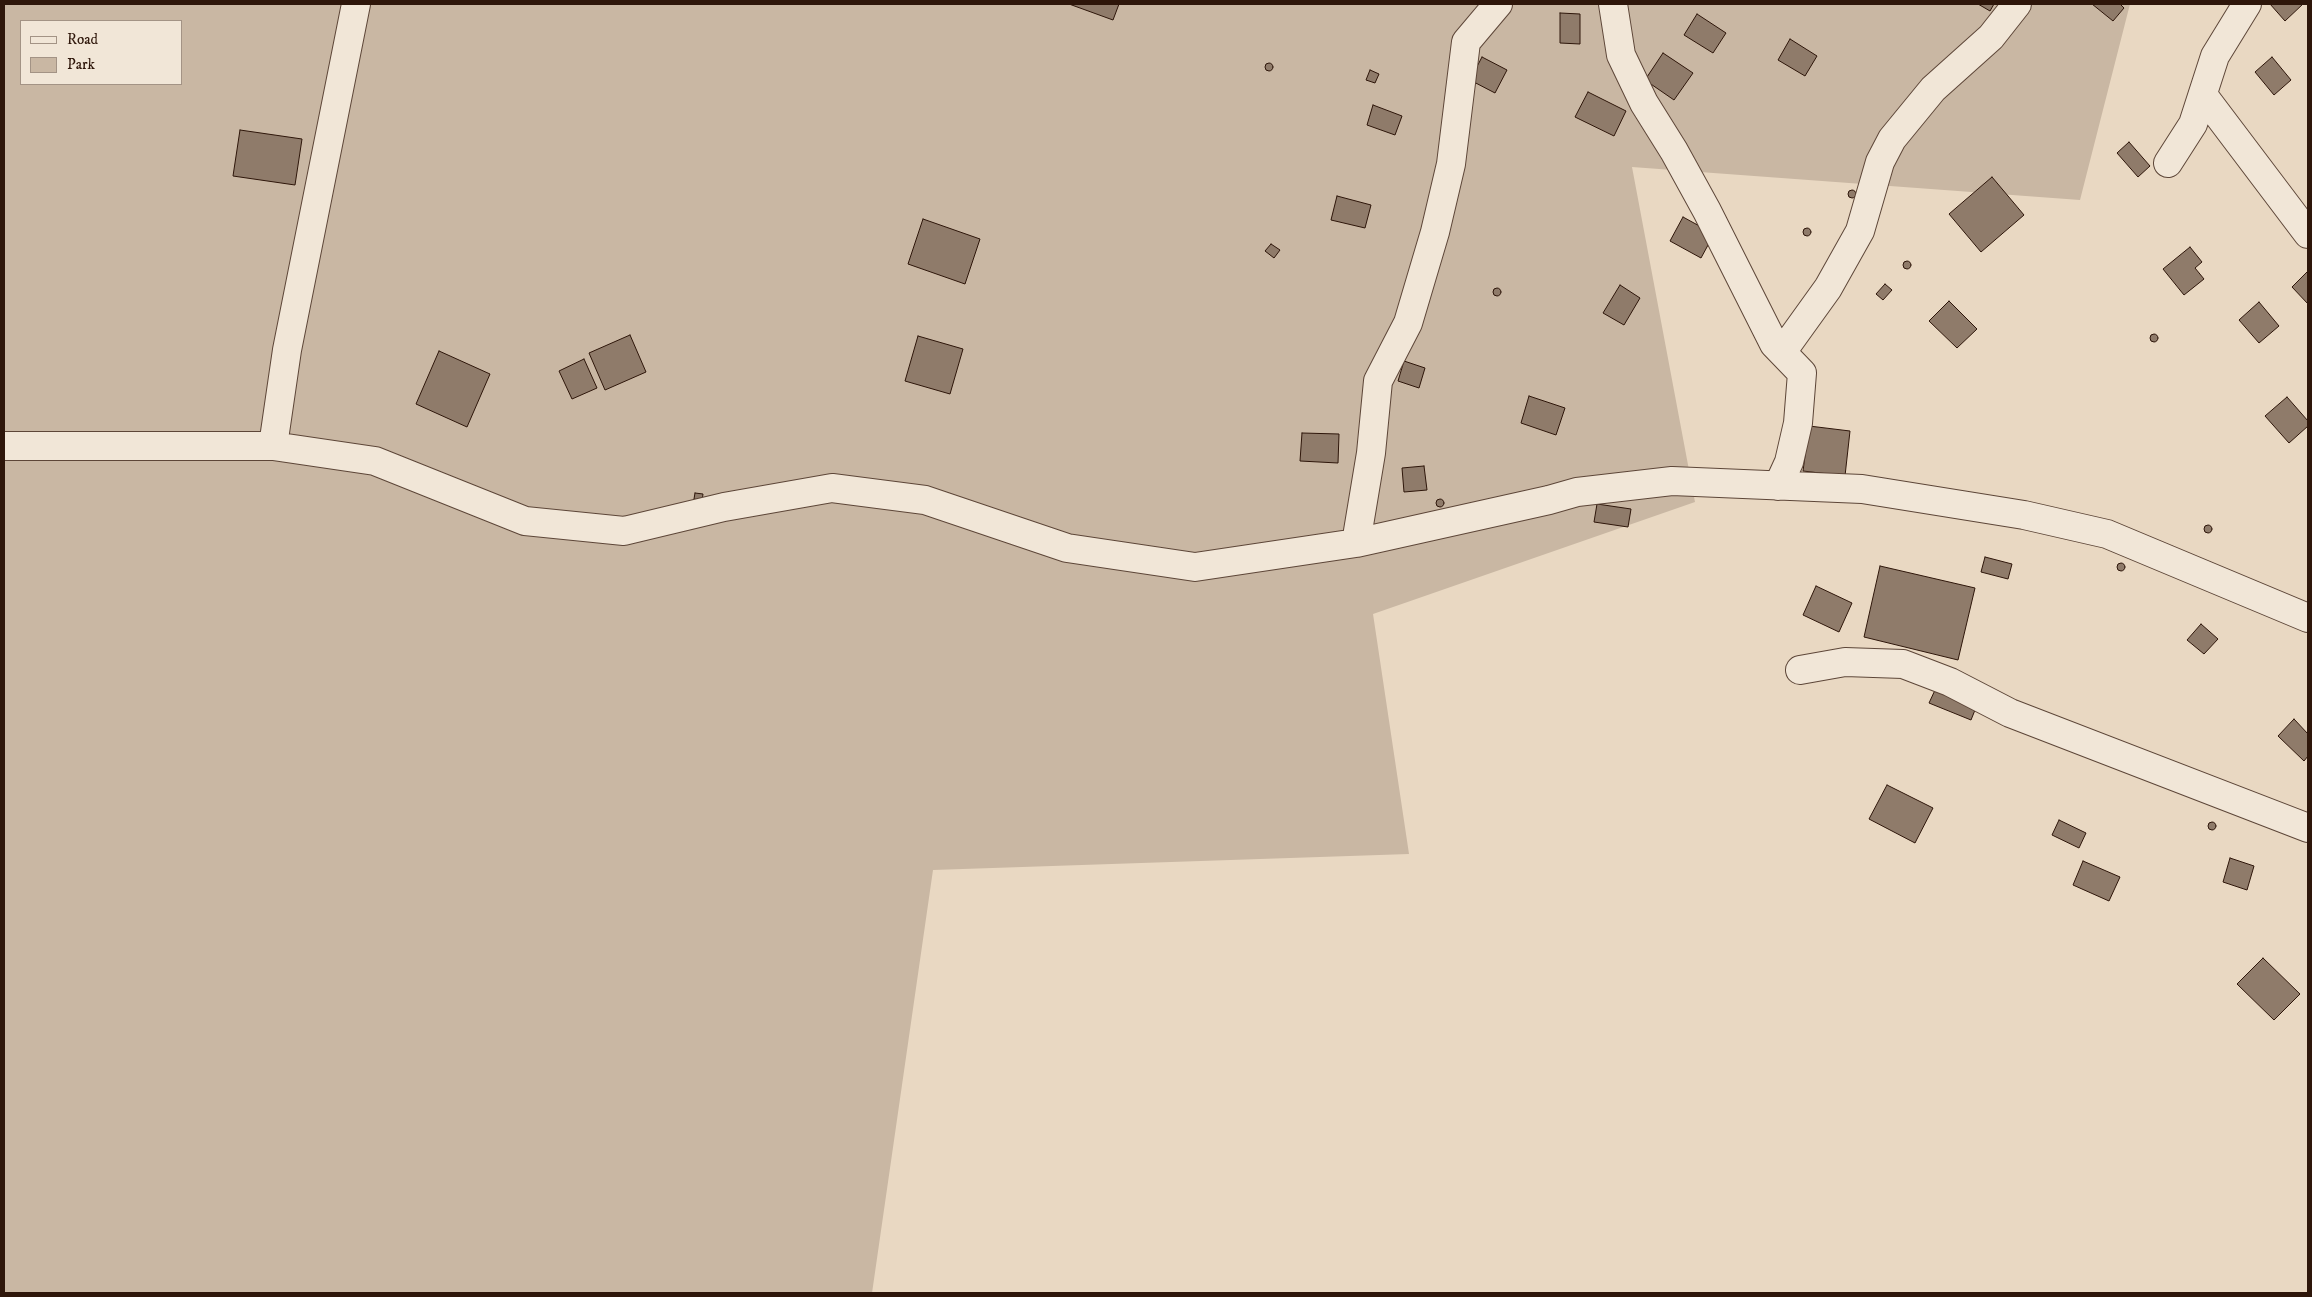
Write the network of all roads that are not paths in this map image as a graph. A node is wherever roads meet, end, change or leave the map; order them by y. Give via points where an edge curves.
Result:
1 (356, 4) edge
2 (1480, 4) edge
3 (1498, 4) edge
4 (1613, 4) edge
5 (2017, 4) edge
6 (2247, 4) edge
7 (1466, 42) junction
8 (2203, 95) junction
9 (2168, 163) dead end
10 (2308, 234) edge
11 (1782, 352) junction
12 (4, 446) edge
13 (273, 446) junction
14 (1778, 486) junction
15 (1356, 543) junction
16 (2308, 618) edge
17 (1800, 670) dead end
18 (2308, 828) edge

1 - 13 street via 287,350
2 - 7 street
3 - 7 street
4 - 11 street via 1621,56 1644,103 1707,211 1774,344
5 - 11 street via 1991,37 1933,89 1892,140 1880,162 1860,232 1828,288
6 - 8 street via 2215,56
7 - 15 street via 1451,164 1435,232 1408,323 1378,381 1371,453
8 - 9 street via 2193,124
8 - 10 street
11 - 14 street via 1802,373 1798,423 1789,462
12 - 13 street
13 - 15 street via 376,461 524,521 624,531 724,507 832,488 925,500 1067,548 1195,566
14 - 15 street via 1672,481 1577,492
14 - 16 street via 1862,489 2024,515 2107,534
17 - 18 street via 1845,662 1904,664 1950,682 2010,713

